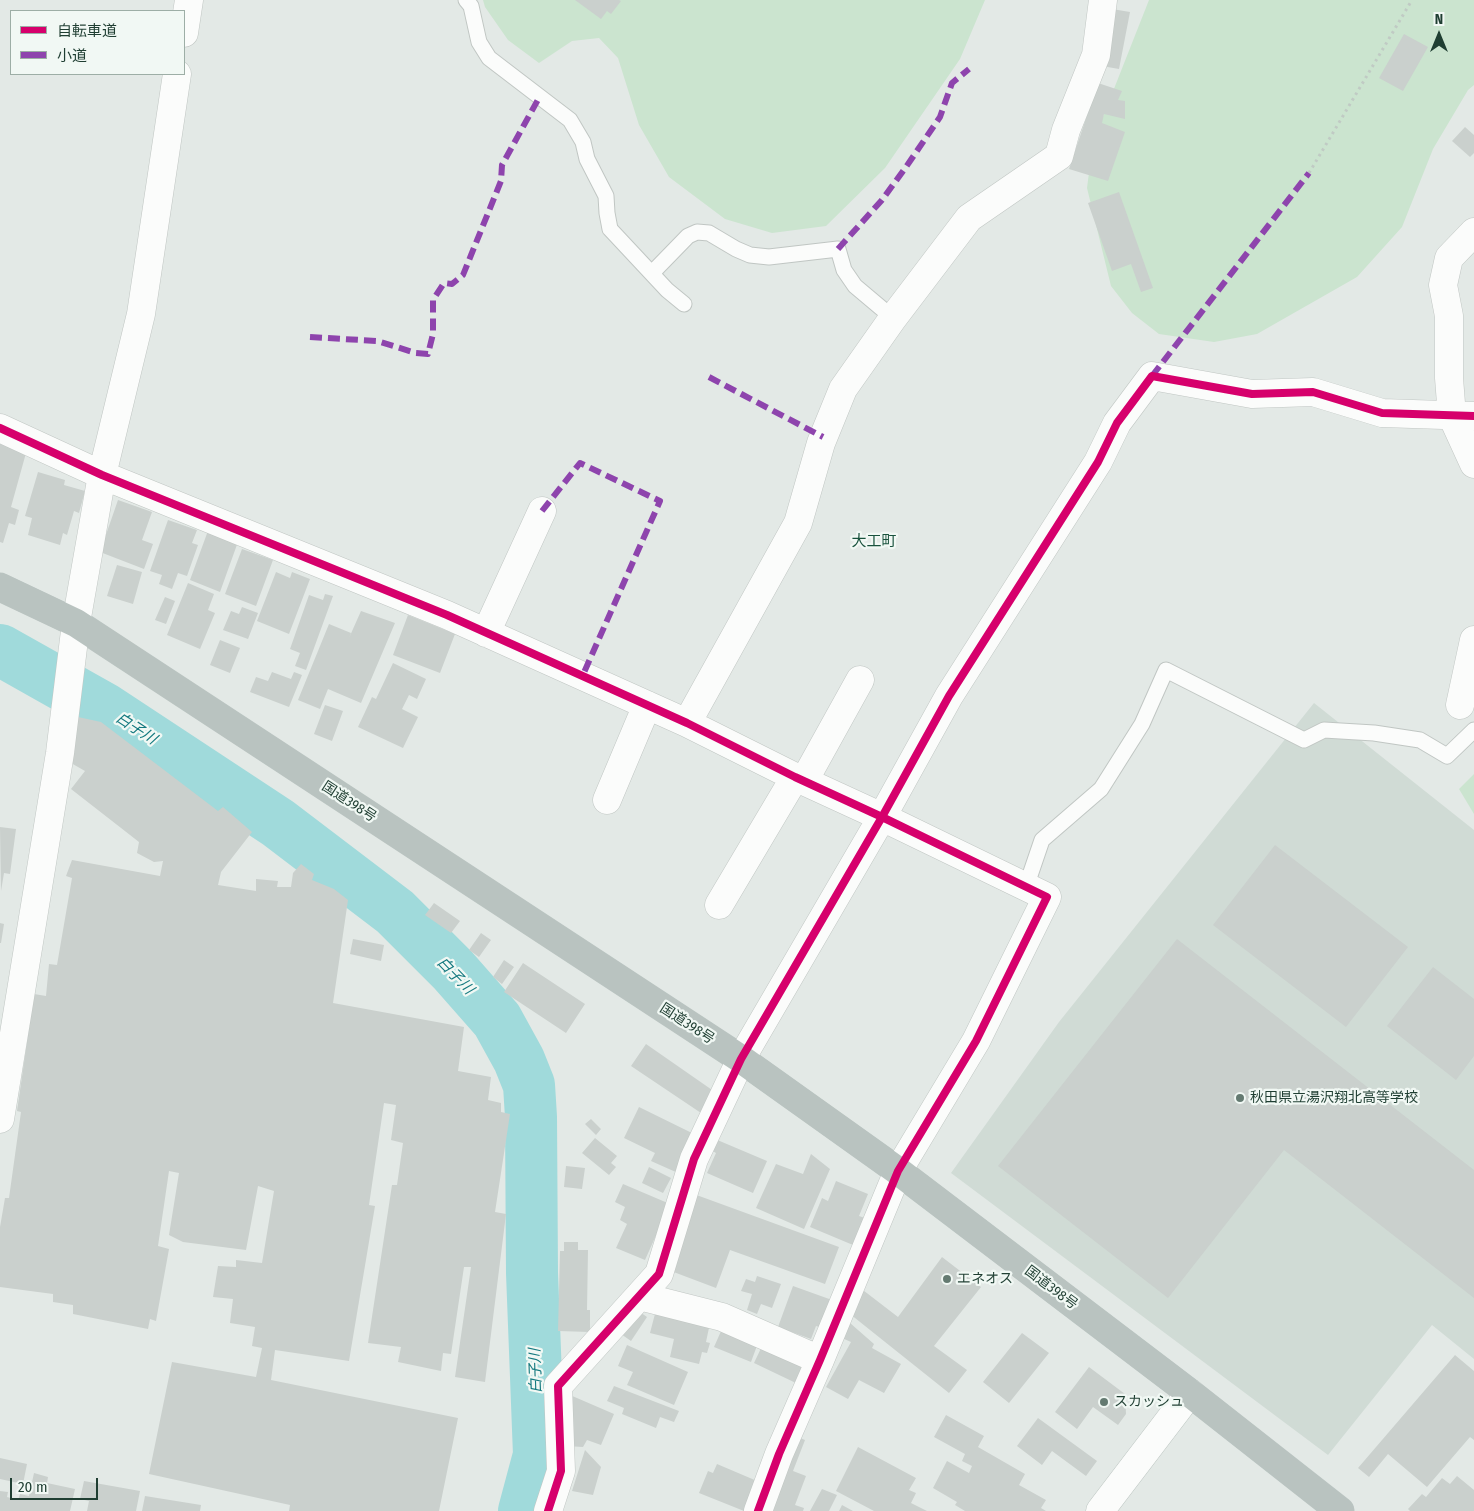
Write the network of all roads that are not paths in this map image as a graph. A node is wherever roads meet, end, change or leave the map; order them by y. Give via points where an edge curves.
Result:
1 (189, 0) edge
2 (466, 0) edge
3 (1103, 0) edge
4 (185, 26) edge
5 (178, 75) edge
6 (1474, 232) edge
7 (652, 273) junction
8 (684, 304) dead end
9 (893, 318) junction
10 (1463, 416) edge
11 (0, 428) edge
12 (1474, 464) edge
13 (102, 475) junction
14 (542, 511) dead end
15 (0, 587) edge
16 (76, 623) junction
17 (486, 633) junction
18 (1474, 640) edge
19 (860, 680) dead end
20 (647, 705) junction
21 (1460, 705) dead end
22 (687, 723) junction
23 (1474, 730) edge
24 (799, 779) junction
25 (608, 800) dead end
26 (882, 817) junction
27 (1026, 886) junction
28 (719, 905) dead end
29 (740, 1058) junction
30 (1, 1102) edge
31 (898, 1171) junction
32 (639, 1296) junction
33 (820, 1360) junction
34 (1190, 1393) junction
35 (548, 1511) edge
36 (758, 1511) edge
37 (1100, 1511) edge
38 (1340, 1511) edge

1 - 4 street
2 - 7 lane via 479,42 489,58 570,120 584,142 586,159 606,196 610,229
3 - 9 street via 1096,55 1059,156 969,218
5 - 13 street via 141,314
6 - 10 street via 1449,258 1443,285 1449,316 1449,378
7 - 8 lane
7 - 9 lane via 688,236 697,232 709,234 750,255 769,257 838,249 844,270 855,286
9 - 22 street via 843,389 821,442 798,523
10 - 12 street
10 - 26 street via 1382,413 1313,392 1252,394 1152,376 1117,424 1098,462 948,696
11 - 13 street
13 - 16 street
13 - 17 street
14 - 17 street
15 - 16 highway, 国道398号
16 - 29 highway, 国道398号
16 - 30 street via 60,753
17 - 20 street
18 - 21 street
19 - 24 street
20 - 22 street
20 - 25 street
22 - 24 street
23 - 27 lane via 1448,756 1420,740 1374,733 1324,730 1304,740 1166,670 1142,724 1101,789 1042,840
24 - 26 street
24 - 28 street
26 - 27 street
26 - 29 street
27 - 31 street via 1047,897 976,1041
29 - 31 highway, 国道398号
29 - 32 street via 694,1159 659,1274
31 - 33 street
31 - 34 highway, 国道398号
32 - 33 street via 722,1317
32 - 35 street via 558,1386 561,1471
33 - 36 street
34 - 37 street
34 - 38 highway, 国道398号

